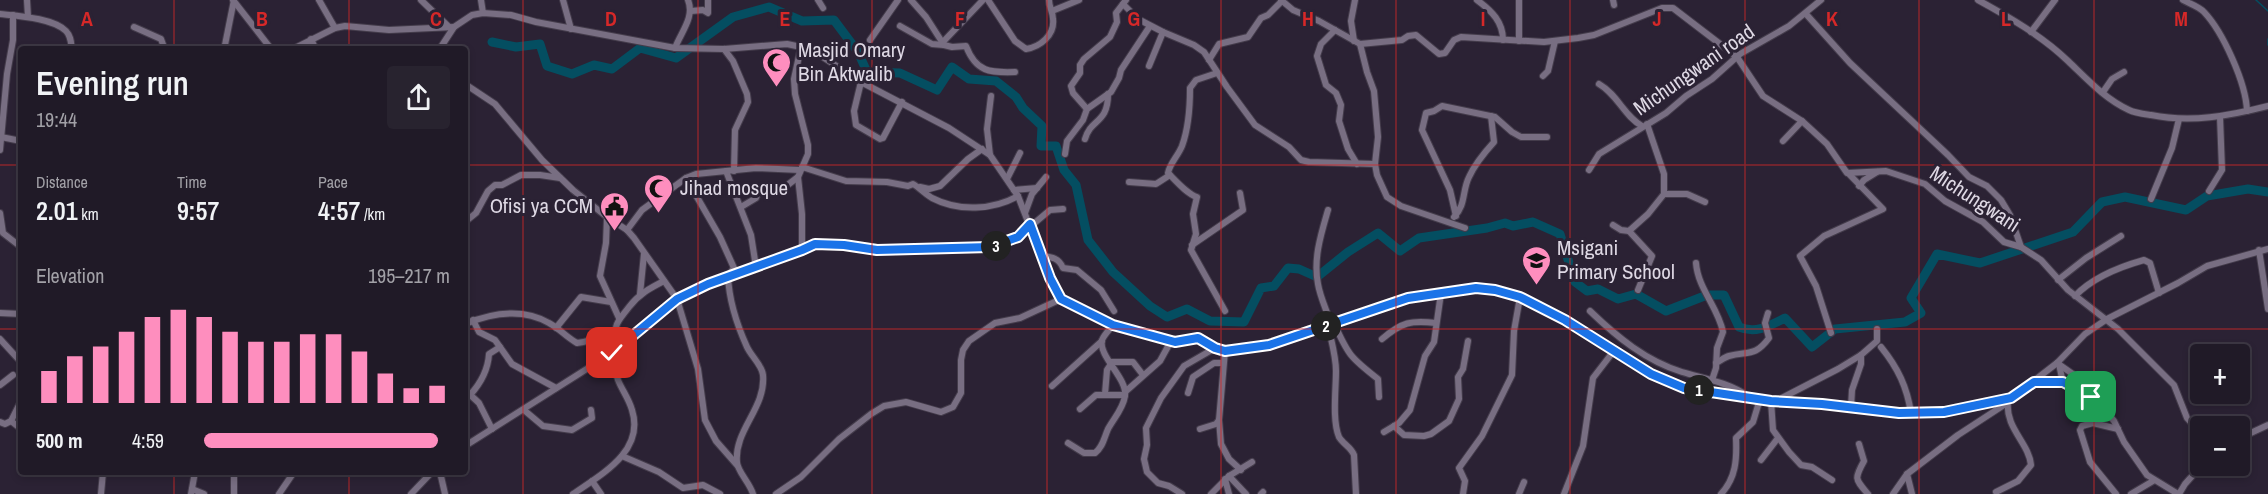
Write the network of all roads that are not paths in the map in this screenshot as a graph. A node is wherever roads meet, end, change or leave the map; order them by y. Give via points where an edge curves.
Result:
1 (27, 0) edge
2 (234, 0) edge
3 (320, 0) edge
4 (422, 0) edge
5 (481, 0) edge
6 (563, 0) edge
7 (688, 0) edge
8 (708, 0) edge
9 (818, 0) edge
10 (898, 0) edge
11 (911, 0) edge
12 (983, 0) edge
13 (988, 0) edge
14 (1048, 0) edge
15 (1079, 0) edge
16 (1477, 0) edge
17 (1519, 0) edge
18 (1821, 0) edge
19 (1978, 0) edge
20 (2055, 0) edge
21 (2183, 0) edge
22 (1282, 1) edge
23 (1353, 1) edge
24 (1124, 2) edge
25 (823, 8) dead end
26 (691, 11) junction
27 (1052, 11) junction
28 (483, 13) junction
29 (0, 14) edge
30 (1806, 14) junction
31 (13, 15) junction
32 (28, 17) junction
33 (900, 26) dead end
34 (1150, 26) junction
35 (134, 27) dead end
36 (452, 27) junction
37 (335, 28) junction
38 (572, 29) junction
39 (1335, 30) junction
40 (1163, 32) junction
41 (2031, 32) junction
42 (310, 39) junction
43 (870, 40) dead end
44 (1503, 40) junction
45 (1520, 41) junction
46 (1555, 41) junction
47 (1357, 43) junction
48 (943, 44) junction
49 (70, 46) edge
50 (164, 46) edge
51 (225, 46) edge
52 (269, 46) edge
53 (298, 46) edge
54 (314, 46) edge
55 (441, 46) edge
56 (801, 47) junction
57 (675, 48) junction
58 (724, 49) junction
59 (1737, 57) junction
60 (1209, 60) junction
61 (1149, 66) dead end
62 (1015, 72) dead end
63 (2124, 72) dead end
64 (1217, 74) junction
65 (1543, 76) dead end
66 (861, 82) junction
67 (1599, 84) dead end
68 (468, 86) edge
69 (2103, 92) junction
70 (1108, 94) junction
71 (991, 96) dead end
72 (902, 102) junction
73 (2268, 106) edge
74 (1087, 109) junction
75 (2247, 111) junction
76 (1491, 116) junction
77 (2220, 117) junction
78 (2180, 119) junction
79 (1802, 121) junction
80 (1645, 125) junction
81 (1547, 137) dead end
82 (1, 138) edge
83 (1085, 139) dead end
84 (18, 141) edge
85 (1783, 141) dead end
86 (982, 149) junction
87 (0, 150) edge
88 (1020, 153) dead end
89 (1065, 153) dead end
90 (990, 155) junction
91 (1357, 164) junction
92 (1375, 164) junction
93 (1589, 170) dead end
94 (726, 171) junction
95 (734, 171) junction
96 (800, 171) junction
97 (1878, 171) junction
98 (1847, 173) junction
99 (1170, 175) junction
100 (1046, 177) dead end
101 (561, 178) junction
102 (686, 178) junction
103 (1007, 179) junction
104 (1129, 182) dead end
105 (917, 186) junction
106 (1859, 186) junction
107 (1037, 188) junction
108 (2209, 192) dead end
109 (1016, 193) junction
110 (1240, 193) dead end
111 (1664, 194) junction
112 (2151, 199) dead end
113 (1706, 202) dead end
114 (741, 207) junction
115 (1063, 209) dead end
116 (1328, 210) dead end
117 (0, 213) edge
118 (1025, 213) junction
119 (1456, 216) junction
120 (607, 217) junction
121 (468, 220) edge
122 (1448, 222) junction
123 (1030, 225) junction
124 (1613, 225) dead end
125 (1465, 228) dead end
126 (627, 230) junction
127 (1629, 231) junction
128 (2121, 236) dead end
129 (18, 245) edge
130 (1192, 245) junction
131 (2021, 247) junction
132 (2268, 249) edge
133 (802, 250) junction
134 (2259, 250) junction
135 (645, 253) junction
136 (1042, 256) junction
137 (1696, 263) dead end
138 (756, 267) junction
139 (728, 276) junction
140 (2058, 280) junction
141 (664, 281) junction
142 (1638, 290) dead end
143 (1441, 293) junction
144 (2159, 293) junction
145 (640, 294) junction
146 (2075, 296) junction
147 (1520, 297) junction
148 (677, 299) junction
149 (1061, 299) junction
150 (611, 302) junction
151 (2268, 309) edge
152 (1114, 311) dead end
153 (1225, 311) dead end
154 (1590, 311) dead end
155 (0, 313) edge
156 (1768, 313) dead end
157 (18, 314) edge
158 (619, 318) junction
159 (473, 320) junction
160 (2107, 320) junction
161 (468, 322) edge
162 (1436, 323) junction
163 (1331, 324) junction
164 (1113, 325) junction
165 (556, 328) junction
166 (1877, 329) dead end
167 (1831, 333) dead end
168 (0, 339) edge
169 (1382, 339) dead end
170 (1102, 341) junction
171 (1171, 341) junction
172 (1468, 341) dead end
173 (621, 345) junction
174 (500, 347) junction
175 (1881, 347) dead end
176 (1215, 348) junction
177 (1225, 351) junction
178 (1613, 352) junction
179 (609, 354) junction
180 (1861, 355) junction
181 (18, 359) edge
182 (1111, 363) junction
183 (1222, 363) junction
184 (1716, 363) junction
185 (2058, 363) junction
186 (13, 375) dead end
187 (1143, 375) junction
188 (1712, 380) junction
189 (2034, 382) junction
190 (2063, 382) junction
191 (0, 385) edge
192 (1052, 386) dead end
193 (556, 388) junction
194 (468, 392) edge
195 (1188, 393) dead end
196 (468, 394) edge
197 (1105, 394) junction
198 (1125, 394) junction
199 (1379, 397) dead end
200 (1750, 398) junction
201 (1760, 399) junction
202 (1773, 401) junction
203 (2008, 401) junction
204 (18, 407) edge
205 (1851, 407) junction
206 (1080, 409) dead end
207 (524, 410) junction
208 (591, 410) dead end
209 (1911, 413) junction
210 (1219, 420) junction
211 (11, 421) junction
212 (2114, 421) junction
213 (2190, 421) edge
214 (0, 422) edge
215 (2268, 425) edge
216 (1394, 426) junction
217 (18, 427) edge
218 (492, 429) junction
219 (1200, 429) dead end
220 (2118, 429) junction
221 (1384, 432) dead end
222 (2250, 433) edge
223 (1778, 438) junction
224 (1068, 443) dead end
225 (468, 444) edge
226 (1859, 444) dead end
227 (622, 456) junction
228 (1761, 460) dead end
229 (1252, 462) dead end
230 (737, 465) junction
231 (1240, 470) junction
232 (1907, 474) junction
233 (103, 475) edge
234 (195, 475) edge
235 (234, 475) edge
236 (292, 475) edge
237 (429, 475) edge
238 (441, 475) edge
239 (2192, 476) edge
240 (1227, 477) junction
241 (1832, 480) dead end
242 (592, 481) junction
243 (2154, 481) junction
244 (1524, 482) dead end
245 (192, 492) edge
246 (1996, 492) dead end
247 (1522, 493) edge
248 (101, 494) edge
249 (204, 494) edge
250 (234, 494) edge
251 (279, 494) edge
252 (411, 494) edge
253 (445, 494) edge
254 (573, 494) edge
255 (601, 494) edge
256 (720, 494) edge
257 (753, 494) edge
258 (776, 494) edge
259 (1182, 494) edge
260 (1210, 494) edge
261 (1229, 494) edge
262 (1246, 494) edge
263 (1356, 494) edge
264 (1463, 494) edge
265 (1564, 494) edge
266 (1721, 494) edge
267 (1868, 494) edge
268 (1893, 494) edge
269 (1912, 494) edge
270 (2116, 494) edge
271 (2132, 494) edge
272 (2179, 494) edge

1 - 32 street
2 - 51 street
2 - 52 street
3 - 37 street
4 - 36 street
5 - 28 street
6 - 38 street
7 - 26 street
8 - 26 street via 708,13
9 - 25 street
10 - 43 street
11 - 48 street
12 - 48 street
13 - 27 street via 1015,41 1026,49 1038,46 1050,33
14 - 27 street
15 - 27 street
16 - 44 street via 1496,17
17 - 45 street
18 - 30 street, Michungwani road
19 - 41 street
20 - 41 street
21 - 75 street via 2201,9 2212,23 2239,78
22 - 39 street
22 - 60 street via 1261,18 1248,37 1219,44
23 - 47 street via 1351,21
24 - 34 street
24 - 74 street via 1116,13 1117,22 1110,37 1084,59 1071,86
26 - 57 street
28 - 36 street
28 - 38 street
29 - 31 street
30 - 59 street, Michungwani road
30 - 131 street via 1850,63 1962,171 1998,196 2010,215
31 - 32 street
31 - 82 street via 14,40
32 - 49 street via 64,29
33 - 48 street via 932,44
34 - 40 street
34 - 70 street
35 - 50 street via 161,39
36 - 37 street
36 - 55 street
37 - 42 street
38 - 57 street
39 - 47 street
39 - 91 street via 1321,44 1317,56 1326,85 1336,93 1341,105 1339,121
40 - 60 street via 1194,45
40 - 61 street
41 - 69 street
42 - 53 street
42 - 54 street
44 - 45 street
44 - 47 street via 1461,37 1439,54 1416,35 1402,40
45 - 46 street
46 - 59 street via 1594,35 1669,8 1683,14
46 - 65 street via 1548,71
47 - 92 street via 1374,91 1378,137
48 - 62 street via 966,46 970,57 989,72
56 - 58 street via 787,44
56 - 66 street
56 - 96 street via 794,79 808,154
57 - 58 street
58 - 95 street via 748,102 735,129
59 - 79 street via 1763,96
59 - 80 street, Michungwani road
60 - 64 street
63 - 69 street via 2112,79
64 - 91 street via 1255,125 1301,160
64 - 99 street via 1196,80 1190,88 1188,126 1168,169
66 - 72 street
66 - 72 street via 854,111 856,125 880,139
67 - 80 street via 1616,96 1630,118
68 - 101 street via 495,104
69 - 78 street via 2130,111
70 - 74 street
70 - 83 street via 1107,111
71 - 90 street via 987,129
72 - 86 street
73 - 75 street
74 - 89 street via 1067,141
75 - 77 street
76 - 81 street via 1521,137
76 - 119 street via 1494,142 1469,176
76 - 119 street via 1442,106 1423,117 1422,130 1450,190
77 - 78 street
77 - 108 street via 2222,170
78 - 112 street
79 - 85 street
79 - 98 street via 1827,144
80 - 93 street, Michungwani road via 1599,154
80 - 111 street via 1664,174
82 - 84 street
82 - 87 street
86 - 90 street
86 - 105 street via 940,186
88 - 103 street
90 - 103 street
91 - 92 street
92 - 122 street via 1383,191 1392,202
94 - 95 street
94 - 102 street
94 - 114 street
95 - 96 street
96 - 105 street via 846,182
96 - 114 street via 785,187 759,190 756,198
96 - 133 street
97 - 98 street, Michungwani
97 - 106 street
97 - 131 street, Michungwani via 1925,184 1945,201 1983,222 2004,242
98 - 106 street
99 - 104 street via 1156,184
99 - 130 street via 1187,193 1197,197
100 - 107 street
101 - 120 street
101 - 121 street via 521,175 495,185
102 - 126 street via 642,210
102 - 139 street via 734,268
103 - 109 street
105 - 109 street via 934,199 971,208 991,207
106 - 167 street via 1883,209 1824,236 1800,256 1816,286
107 - 109 street
107 - 118 street
109 - 118 street
110 - 130 street via 1240,214
111 - 113 street via 1687,194
111 - 127 street
114 - 138 street via 752,235
115 - 123 street via 1050,210
116 - 163 street via 1316,259 1317,284
117 - 129 street via 3,233
118 - 123 street
119 - 122 street
120 - 126 street
120 - 150 street via 600,276
122 - 125 street
123 - 133 street via 1018,237 990,247 877,250 815,244
123 - 136 street
124 - 127 street
126 - 135 street
127 - 142 street via 1652,256
128 - 140 street
130 - 153 street via 1193,257
131 - 140 street, Michungwani via 2041,260
132 - 134 street
133 - 138 street
134 - 144 street via 2203,268
134 - 151 street
135 - 141 street
135 - 145 street
136 - 149 street
136 - 152 street via 1054,258 1063,268 1077,270 1101,290
137 - 184 street via 1700,284 1722,325
138 - 139 street
139 - 148 street
139 - 230 street via 731,305 747,347 763,374 759,404 741,436
140 - 146 street, Michungwani
141 - 145 street
141 - 148 street
143 - 147 street via 1476,288
143 - 162 street
143 - 163 street via 1408,298
144 - 146 street via 2150,263 2144,260 2115,269
144 - 160 street
145 - 158 street
146 - 160 street, Michungwani
147 - 178 street via 1565,320
147 - 264 street via 1512,375 1482,436 1459,468 1465,481
148 - 173 street
148 - 230 street via 698,369 705,420 716,441
149 - 164 street
149 - 258 street via 1020,318 995,323 969,341 961,360 961,393 953,407 941,412 906,402 884,406
150 - 158 street
150 - 165 street via 581,297
154 - 188 street via 1647,357
155 - 157 street
156 - 184 street via 1765,323 1769,338 1764,345 1750,354 1728,356
158 - 173 street via 615,331
159 - 161 street
159 - 165 street via 519,313
159 - 174 street via 479,332 493,338
160 - 185 street via 2085,334
160 - 213 street, Michungwani via 2176,388
162 - 169 street via 1410,321
162 - 216 street via 1434,342 1425,356 1410,411
163 - 177 street via 1269,345
163 - 199 street via 1360,367 1378,379
163 - 263 street via 1338,434 1354,455
164 - 170 street
164 - 171 street
165 - 179 street via 576,343 596,339
166 - 180 street via 1877,341
168 - 181 street
170 - 182 street
170 - 192 street
171 - 176 street via 1198,338
171 - 187 street via 1160,361
172 - 216 street via 1458,377 1458,399 1449,421 1424,436 1404,435
173 - 179 street
174 - 193 street via 512,364
174 - 194 street via 489,354 488,368 479,385
175 - 209 street via 1902,376
176 - 177 street
176 - 259 street via 1184,366 1146,428 1147,472 1158,483
177 - 183 street
178 - 200 street via 1684,388
178 - 265 street via 1593,378 1583,446
179 - 193 street
179 - 227 street via 636,423 634,437
180 - 202 street
180 - 205 street
182 - 187 street via 1133,362
182 - 197 street
182 - 198 street
183 - 195 street via 1214,363 1194,376
183 - 210 street
184 - 188 street
185 - 189 street
185 - 190 street
185 - 212 street via 2099,396
186 - 191 street
187 - 198 street
188 - 200 street via 1735,387
189 - 190 street
189 - 203 street
190 - 212 street via 2096,401
193 - 207 street
196 - 218 street via 479,403
197 - 198 street
197 - 206 street via 1096,394
198 - 224 street via 1098,451 1087,454
200 - 201 street
201 - 202 street
201 - 266 street via 1753,422 1736,438 1737,461 1732,481
202 - 205 street
202 - 223 street via 1773,430
203 - 209 street via 1944,412
203 - 232 street
203 - 246 street via 2011,424 2031,465 2018,481
204 - 211 street
205 - 209 street
207 - 208 street via 543,426 572,430 592,418
207 - 218 street
210 - 219 street
210 - 231 street via 1221,444
211 - 214 street
211 - 217 street
212 - 220 street
215 - 222 street
216 - 221 street
218 - 225 street
220 - 243 street
220 - 270 street via 2087,423 2080,430 2090,462
223 - 228 street
223 - 241 street via 1801,465
226 - 267 street via 1864,461 1857,482
227 - 242 street
227 - 256 street via 659,472 683,488 703,485
229 - 231 street
230 - 257 street
231 - 240 street
232 - 268 street
232 - 269 street
233 - 248 street
234 - 245 street
235 - 250 street
236 - 251 street
237 - 252 street
238 - 253 street
239 - 272 street
240 - 260 street
240 - 261 street
240 - 262 street
242 - 254 street
242 - 255 street
243 - 271 street
243 - 272 street
244 - 247 street
245 - 249 street

